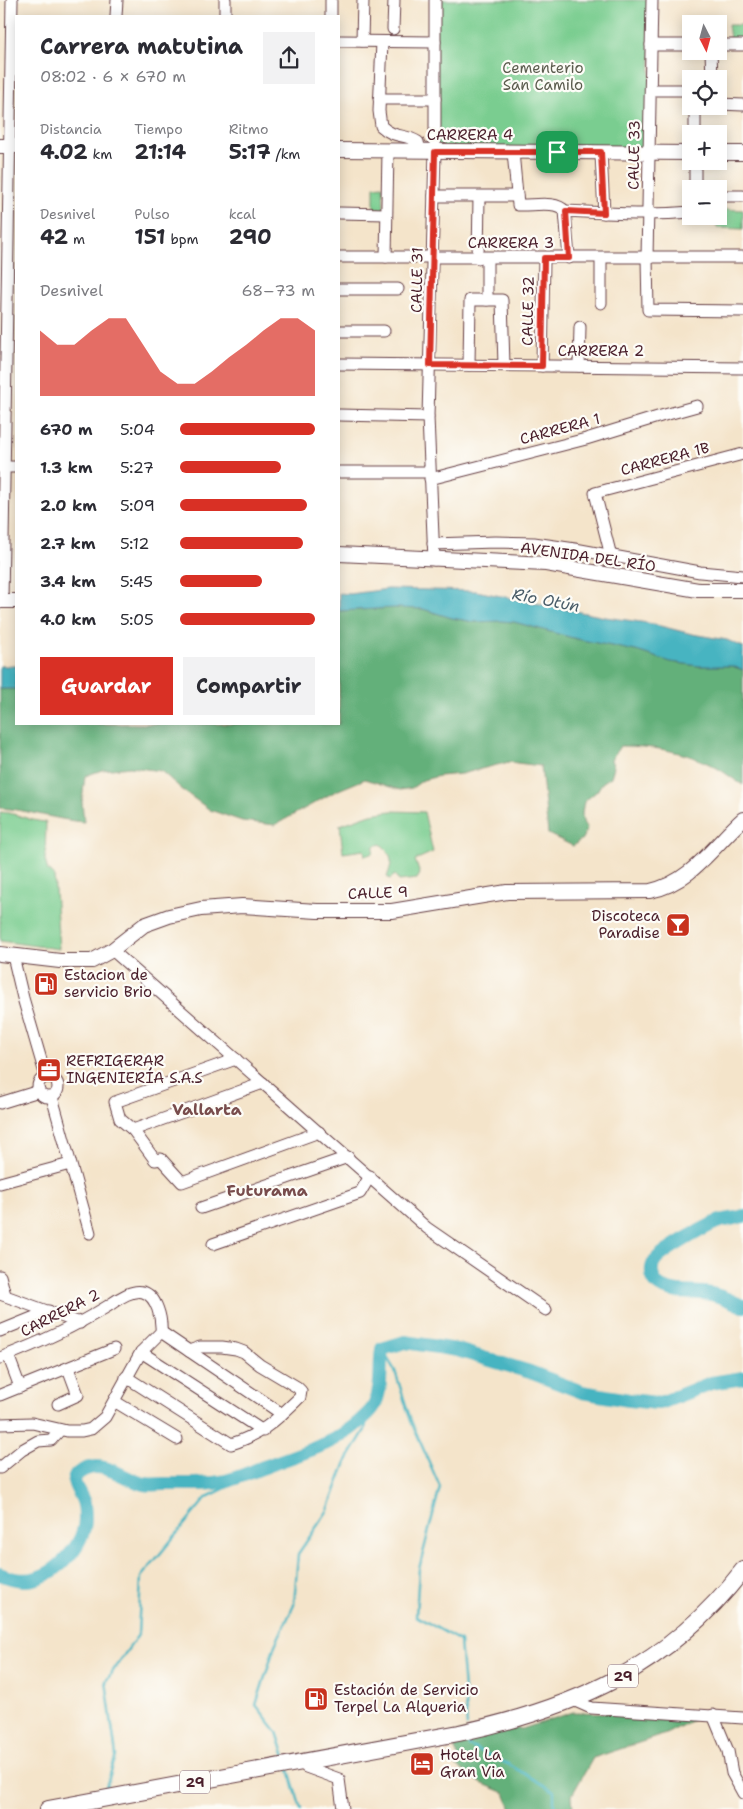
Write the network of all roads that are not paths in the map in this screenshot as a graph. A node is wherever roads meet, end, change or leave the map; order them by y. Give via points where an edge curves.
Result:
1 (12, 0) edge
2 (117, 0) edge
3 (225, 0) edge
4 (331, 0) edge
5 (363, 0) edge
6 (394, 0) edge
7 (436, 0) edge
8 (652, 0) edge
9 (116, 15) edge
10 (225, 15) edge
11 (331, 15) edge
12 (393, 29) dead end
13 (9, 39) edge
14 (340, 41) edge
15 (362, 41) junction
16 (382, 42) junction
17 (435, 42) junction
18 (651, 45) junction
19 (682, 45) edge
20 (728, 45) edge
21 (743, 45) edge
22 (651, 90) junction
23 (682, 90) edge
24 (9, 92) edge
25 (379, 99) junction
26 (435, 99) junction
27 (727, 104) edge
28 (743, 105) edge
29 (9, 146) edge
30 (340, 150) edge
31 (388, 151) junction
32 (420, 151) junction
33 (435, 152) junction
34 (513, 152) junction
35 (601, 152) junction
36 (649, 153) junction
37 (682, 153) edge
38 (727, 153) edge
39 (743, 153) edge
40 (434, 196) junction
41 (727, 196) edge
42 (743, 196) edge
43 (479, 197) junction
44 (4, 199) edge
45 (518, 201) junction
46 (566, 211) junction
47 (682, 212) edge
48 (340, 213) edge
49 (604, 213) junction
50 (386, 214) junction
51 (648, 214) junction
52 (8, 255) edge
53 (340, 257) edge
54 (386, 257) junction
55 (743, 257) edge
56 (433, 258) junction
57 (483, 258) junction
58 (544, 258) junction
59 (569, 258) junction
60 (601, 258) junction
61 (647, 258) junction
62 (340, 289) edge
63 (398, 289) dead end
64 (486, 300) junction
65 (601, 303) dead end
66 (8, 308) edge
67 (743, 311) edge
68 (580, 327) dead end
69 (340, 331) edge
70 (384, 331) dead end
71 (7, 360) edge
72 (340, 364) edge
73 (430, 365) junction
74 (469, 365) junction
75 (504, 366) junction
76 (542, 366) junction
77 (579, 366) junction
78 (743, 368) edge
79 (697, 406) dead end
80 (4, 414) junction
81 (15, 414) edge
82 (340, 415) edge
83 (428, 417) junction
84 (743, 454) edge
85 (2, 467) edge
86 (15, 467) edge
87 (340, 472) edge
88 (430, 476) junction
89 (433, 544) junction
90 (340, 554) edge
91 (611, 556) junction
92 (434, 560) junction
93 (743, 576) edge
94 (743, 590) edge
95 (1, 601) edge
96 (15, 601) edge
97 (743, 819) edge
98 (112, 950) junction
99 (7, 955) edge
100 (236, 1059) junction
101 (46, 1077) junction
102 (263, 1083) junction
103 (39, 1091) junction
104 (52, 1097) junction
105 (0, 1103) edge
106 (134, 1130) junction
107 (319, 1132) junction
108 (348, 1157) junction
109 (70, 1164) junction
110 (370, 1176) junction
111 (0, 1183) edge
112 (201, 1208) dead end
113 (90, 1233) dead end
114 (213, 1244) dead end
115 (0, 1276) edge
116 (3, 1295) edge
117 (546, 1310) dead end
118 (49, 1312) junction
119 (80, 1323) junction
120 (0, 1331) edge
121 (161, 1332) junction
122 (114, 1349) dead end
123 (189, 1351) junction
124 (141, 1352) junction
125 (4, 1357) edge
126 (68, 1368) junction
127 (126, 1377) junction
128 (20, 1387) junction
129 (0, 1395) edge
130 (114, 1401) junction
131 (58, 1404) dead end
132 (282, 1414) junction
133 (0, 1424) edge
134 (60, 1430) junction
135 (263, 1431) junction
136 (177, 1439) dead end
137 (0, 1468) edge
138 (743, 1570) edge
139 (573, 1700) junction
140 (713, 1715) junction
141 (743, 1718) edge
142 (292, 1765) junction
143 (743, 1793) edge
144 (345, 1808) edge
145 (48, 1809) edge

1 - 13 street
2 - 9 street
3 - 10 street
4 - 11 street
5 - 15 street
6 - 12 street
7 - 17 street, CALLE 31
8 - 18 street, CALLE 33
13 - 24 street
14 - 15 street
15 - 16 street
16 - 17 street
16 - 25 street
17 - 26 street, CALLE 31
18 - 19 street
18 - 22 street, CALLE 33
20 - 21 street
22 - 23 street
22 - 36 street, CALLE 33
24 - 29 street
25 - 26 street
25 - 32 street via 381,126 390,134 418,142
26 - 33 street, CALLE 31
27 - 28 street
29 - 44 street
30 - 31 main road, CARRERA 4
31 - 32 main road, CARRERA 4
31 - 50 street
32 - 33 main road, CARRERA 4
33 - 34 main road, CARRERA 4
33 - 40 street, CALLE 31
34 - 35 main road, CARRERA 4
34 - 45 street
35 - 36 main road, CARRERA 4
35 - 49 street
36 - 37 main road, CARRERA 4
36 - 51 street, CALLE 33
38 - 39 main road
40 - 43 street
40 - 56 street, CALLE 31
41 - 42 street
43 - 45 street
43 - 57 street
44 - 52 street
45 - 46 street via 555,205
46 - 49 street
46 - 59 street
47 - 51 street
48 - 50 street
49 - 51 street
50 - 54 street
51 - 61 street, CALLE 33
52 - 66 street
53 - 54 street, CARRERA 3
54 - 56 street, CARRERA 3
55 - 61 street, CARRERA 3
56 - 57 street, CARRERA 3
56 - 73 street, CALLE 31
57 - 58 street, CARRERA 3
57 - 64 street
58 - 59 street, CARRERA 3
58 - 76 street, CALLE 32
59 - 60 street, CARRERA 3
60 - 61 street, CARRERA 3
60 - 65 street
61 - 67 street, CALLE 33 via 648,310
62 - 63 street
64 - 74 street via 470,300
64 - 75 street via 502,300
66 - 71 street
68 - 77 street
69 - 70 street
71 - 80 street
72 - 73 street, CARRERA 2
73 - 74 street, CARRERA 2
73 - 83 street, CALLE 31
74 - 75 street, CARRERA 2
75 - 76 street, CARRERA 2
76 - 77 street, CARRERA 2
77 - 78 street, CARRERA 2
79 - 88 street, CARRERA 1 via 586,439
80 - 81 street
80 - 85 street
82 - 83 street
83 - 88 street, CALLE 31
84 - 91 street, CARRERA 1B via 595,493
85 - 86 street
85 - 95 street
87 - 88 street, CARRERA 1
88 - 89 street, CALLE 31
89 - 91 street via 534,544
89 - 92 street, CALLE 31
90 - 92 main road, AVENIDA DEL RÍO
91 - 93 street
92 - 94 main road, AVENIDA DEL RÍO via 546,564 698,590
95 - 96 main road
97 - 98 main road, CALLE 9 via 681,879 660,889 507,892 392,911 242,906 201,909 144,925
98 - 99 main road, CALLE 9 via 98,959 83,962
98 - 100 street
99 - 101 street
100 - 102 street
100 - 106 street via 115,1102 120,1118
101 - 103 street via 39,1084
101 - 104 street via 53,1078 58,1086
102 - 106 street
102 - 107 street
103 - 104 street via 46,1097
103 - 105 street
104 - 109 street
106 - 107 street via 155,1160 161,1159 182,1182
107 - 108 street
108 - 110 street
108 - 112 street
109 - 111 street
109 - 113 street
110 - 114 street via 360,1193
110 - 117 street via 427,1228
115 - 116 street
116 - 118 street
118 - 119 street
118 - 120 street
119 - 121 street, CARRERA 2 via 120,1298 142,1292 151,1296 160,1315
119 - 125 street, CARRERA 2
121 - 123 street
121 - 124 street
122 - 126 street
123 - 132 street
123 - 132 street via 200,1347 236,1349 297,1387 301,1391 300,1396
124 - 127 street
124 - 135 street
125 - 128 street
126 - 128 street
126 - 131 street via 78,1395
127 - 130 street
127 - 135 street via 231,1444
128 - 129 street
130 - 134 street via 105,1417 92,1429
130 - 136 street
132 - 135 street
133 - 134 street via 32,1424
134 - 137 street via 51,1440 38,1440
138 - 139 highway, 29 via 715,1604 663,1649 625,1675
139 - 140 street via 591,1708
139 - 142 highway, 29 via 466,1732
140 - 141 street
140 - 143 street via 728,1751 732,1773
142 - 144 street via 339,1779
142 - 145 highway, 29

